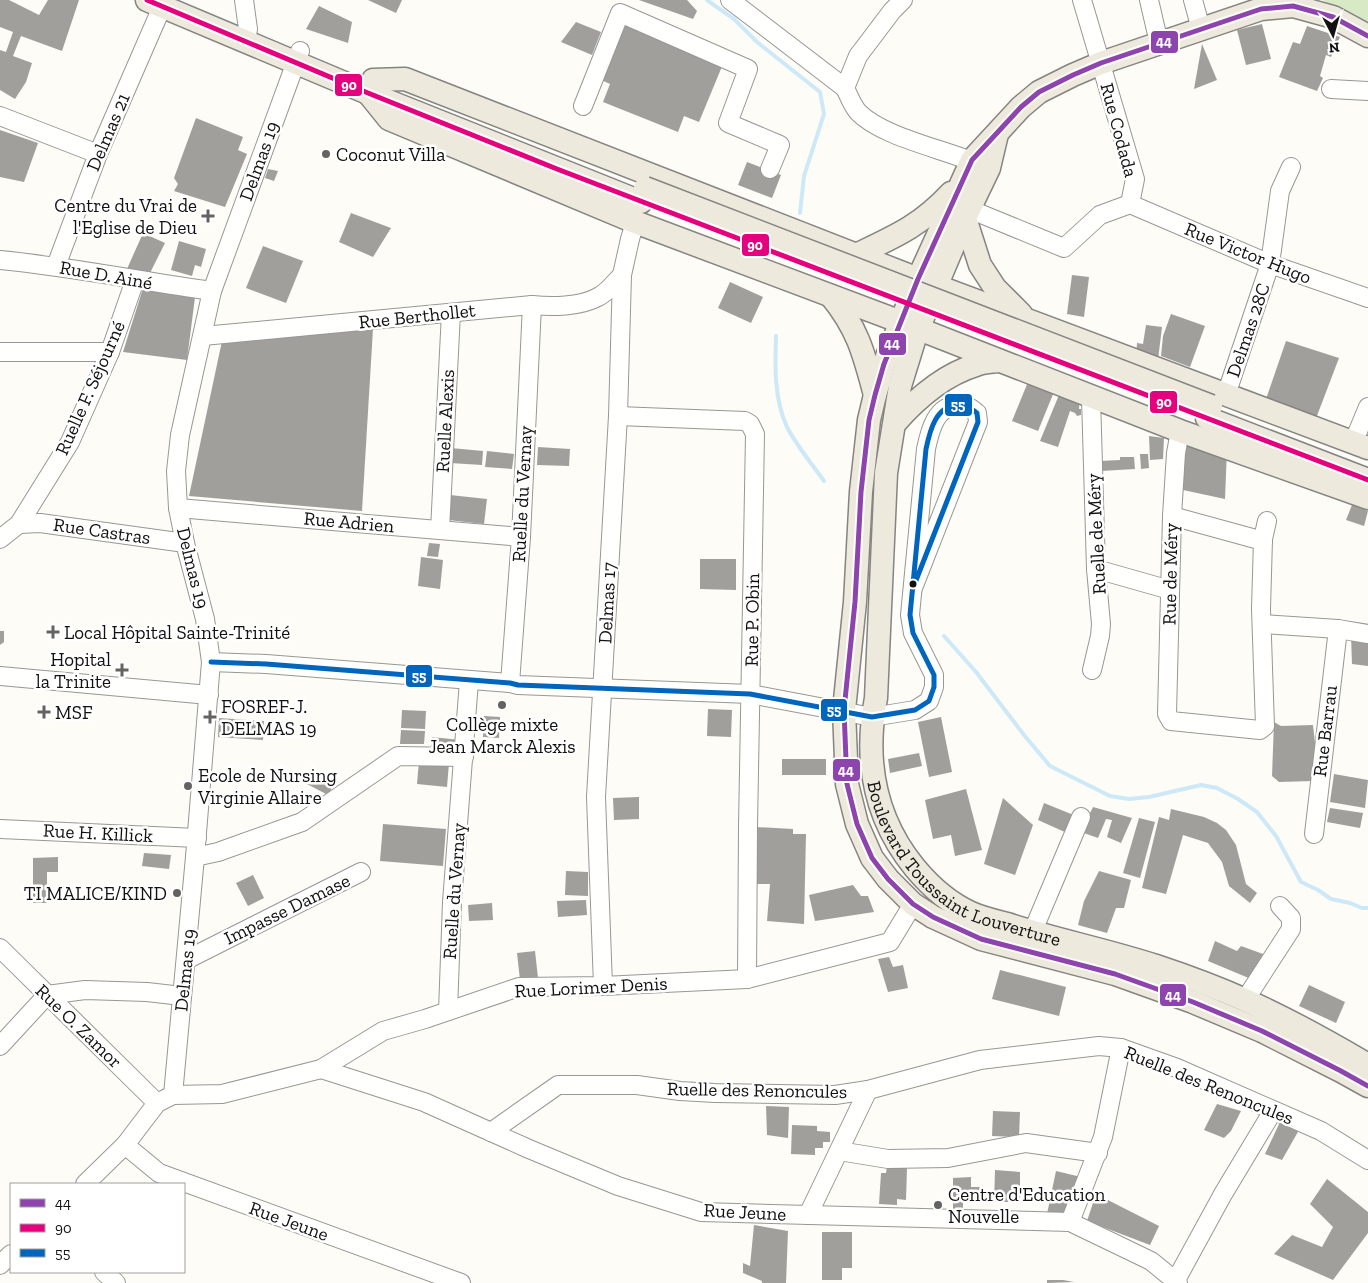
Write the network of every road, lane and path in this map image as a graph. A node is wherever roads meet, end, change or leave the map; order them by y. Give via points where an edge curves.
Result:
1 (244, 0) edge
2 (903, 0) edge
3 (1082, 0) edge
4 (1150, 0) edge
5 (1193, 0) edge
6 (163, 2) edge
7 (739, 3) edge
8 (1293, 3) edge
9 (1201, 28) junction
10 (247, 35) junction
11 (1368, 36) edge
12 (1159, 43) junction
13 (298, 57) junction
14 (1101, 63) junction
15 (370, 87) junction
16 (845, 88) junction
17 (1331, 89) dead end
18 (1368, 91) edge
19 (583, 106) dead end
20 (0, 116) edge
21 (98, 154) junction
22 (652, 164) dead end
23 (1291, 167) dead end
24 (770, 169) dead end
25 (971, 171) junction
26 (697, 193) junction
27 (640, 204) junction
28 (1130, 204) junction
29 (967, 214) junction
30 (856, 255) junction
31 (0, 260) edge
32 (1270, 264) junction
33 (56, 266) junction
34 (622, 276) junction
35 (135, 280) junction
36 (931, 280) junction
37 (212, 291) junction
38 (831, 296) junction
39 (1368, 298) edge
40 (532, 305) junction
41 (451, 313) junction
42 (1025, 318) junction
43 (905, 329) junction
44 (203, 336) junction
45 (0, 352) edge
46 (110, 352) junction
47 (999, 361) junction
48 (875, 395) junction
49 (1091, 397) junction
50 (1215, 406) junction
51 (1368, 407) edge
52 (618, 416) junction
53 (895, 423) junction
54 (1180, 431) junction
55 (1360, 446) edge
56 (1368, 466) edge
57 (1368, 480) edge
58 (1368, 498) edge
59 (178, 508) junction
60 (1172, 516) junction
61 (1267, 521) dead end
62 (19, 524) junction
63 (440, 530) junction
64 (521, 537) junction
65 (0, 539) edge
66 (1263, 541) junction
67 (185, 543) junction
68 (1096, 569) junction
69 (913, 588) junction
70 (1170, 590) junction
71 (1262, 624) junction
72 (1338, 629) junction
73 (1368, 634) edge
74 (211, 662) junction
75 (1092, 670) dead end
76 (0, 676) edge
77 (469, 681) junction
78 (510, 683) junction
79 (602, 688) junction
80 (750, 694) junction
81 (209, 695) junction
82 (844, 710) junction
83 (872, 717) junction
84 (464, 757) junction
85 (1081, 817) dead end
86 (0, 829) edge
87 (1314, 834) dead end
88 (197, 838) junction
89 (195, 857) junction
90 (361, 872) dead end
91 (914, 904) junction
92 (1280, 906) dead end
93 (1032, 932) junction
94 (0, 948) edge
95 (186, 960) junction
96 (747, 979) junction
97 (603, 986) junction
98 (47, 995) junction
99 (182, 996) junction
100 (1245, 1000) junction
101 (448, 1011) junction
102 (0, 1046) edge
103 (1121, 1048) junction
104 (1368, 1066) edge
105 (321, 1070) junction
106 (1368, 1086) edge
107 (868, 1090) junction
108 (165, 1099) junction
109 (1273, 1111) junction
110 (491, 1132) junction
111 (125, 1145) junction
112 (839, 1152) junction
113 (1098, 1153) junction
114 (1368, 1160) edge
115 (86, 1183) edge
116 (808, 1215) junction
117 (1070, 1222) junction
118 (10, 1255) edge
119 (0, 1265) edge
120 (105, 1273) edge
121 (1177, 1281) edge
122 (116, 1283) edge
123 (461, 1283) edge

1 - 10 street
2 - 16 street via 858,56
3 - 14 street, Rue Codada
4 - 12 street
5 - 9 street
6 - 10 main road
6 - 21 street, Delmas 21
7 - 16 street
8 - 9 main road via 1261,9
8 - 11 main road via 1333,17
9 - 12 main road
10 - 13 main road
12 - 14 main road
13 - 15 main road
13 - 37 street, Delmas 19
14 - 25 main road via 1040,92 1021,107 997,133
14 - 28 street, Rue Codada via 1135,179
15 - 26 main road via 404,79
15 - 27 main road
15 - 27 main road via 389,120
16 - 25 street via 858,112 873,124
17 - 18 street
19 - 24 street via 620,13 748,69 728,123 780,145
20 - 21 street
21 - 33 street, Delmas 21
22 - 26 street via 650,168 697,184
23 - 32 street, Delmas 28C via 1280,191
25 - 29 main road
25 - 30 main road via 940,205 918,223
25 - 36 main road
26 - 30 main road
27 - 34 street, Delmas 17
27 - 38 main road
27 - 50 main road, bridge
28 - 29 street via 1100,216 1064,248
28 - 32 street, Rue Victor Hugo
29 - 36 main road
29 - 42 main road via 980,265 995,288
30 - 36 main road
31 - 33 street, Rue D. Ainé
32 - 39 street, Rue Victor Hugo
32 - 50 street, Delmas 28C
33 - 35 street, Rue D. Ainé
34 - 40 street, Rue Berthollet via 599,297 567,305
34 - 52 street, Delmas 17
35 - 37 street, Rue D. Ainé
35 - 46 street, Ruelle F. Séjourné
36 - 42 main road
36 - 43 main road
37 - 44 street, Delmas 19
38 - 43 main road
38 - 48 main road via 846,315 858,339
40 - 41 street, Rue Berthollet
40 - 64 street, Ruelle du Vernay
41 - 44 street, Rue Berthollet
41 - 63 street, Ruelle Alexis
42 - 50 main road
43 - 47 main road
43 - 48 main road, Boulevard Toussaint Louverture via 884,364
43 - 53 main road, Boulevard Toussaint Louverture
44 - 59 street, Delmas 19 via 180,435 176,471
45 - 46 street
46 - 62 street, Ruelle F. Séjourné via 70,442
47 - 49 main road
47 - 53 main road via 976,364 952,375 912,404
48 - 82 main road, Boulevard Toussaint Louverture via 861,492 855,602
49 - 54 main road
49 - 68 street, Ruelle de Méry
50 - 55 main road
50 - 56 main road
50 - 57 main road
51 - 55 street
52 - 79 street, Delmas 17
52 - 80 street, Rue P. Obin via 745,422 754,429
53 - 83 main road, Boulevard Toussaint Louverture via 886,473 876,698
54 - 58 main road
54 - 60 street, Rue de Méry
59 - 63 street, Rue Adrien
59 - 67 street, Delmas 19
60 - 66 street
60 - 70 street, Rue de Méry
61 - 66 street
62 - 65 street, Ruelle F. Séjourné
62 - 67 street, Rue Castras via 40,522
63 - 64 street, Rue Adrien
64 - 78 street, Ruelle du Vernay
66 - 71 street
67 - 74 street, Delmas 19 via 205,619
68 - 70 street
68 - 75 street, Ruelle de Méry via 1100,636
69 - 69 street via 978,422 977,413 967,405 951,405 943,409 928,438
69 - 83 street via 910,615 913,633 934,675 934,687 929,701 915,710
70 - 71 street, Rue de Méry via 1168,717 1175,722 1264,728
71 - 72 street
72 - 73 street
72 - 87 street, Rue Barrau
74 - 77 street
74 - 81 street, Delmas 19
76 - 81 street
77 - 78 street
77 - 84 street, Ruelle du Vernay
78 - 79 street
79 - 80 street
79 - 97 street, Delmas 17 via 596,797
80 - 82 street
80 - 96 street, Rue P. Obin
81 - 88 street, Delmas 19
82 - 83 street
82 - 91 main road, Boulevard Toussaint Louverture via 847,784 857,824 872,858
83 - 93 main road, Boulevard Toussaint Louverture via 874,784 878,802 900,849 926,881 949,900 971,913
84 - 89 street via 398,756 302,822
84 - 101 street, Ruelle du Vernay via 452,902
85 - 93 street
86 - 88 street, Rue H. Killick
88 - 89 street, Delmas 19
89 - 95 street, Delmas 19
90 - 95 street, Impasse Damase
91 - 96 street, Rue Lorimer Denis via 890,942
91 - 106 main road, Boulevard Toussaint Louverture via 933,917 981,939 1115,974 1193,1002 1262,1031
92 - 100 street via 1291,918 1291,929
93 - 100 main road, Boulevard Toussaint Louverture via 1121,954
94 - 98 street, Rue O. Zamor
95 - 99 street, Delmas 19
96 - 97 street, Rue Lorimer Denis
97 - 101 street, Rue Lorimer Denis via 518,987
98 - 99 street via 85,990
98 - 102 street
98 - 108 street, Rue O. Zamor
99 - 108 street, Delmas 19
100 - 104 main road, Boulevard Toussaint Louverture
101 - 105 street, Rue Lorimer Denis via 383,1031
103 - 107 street, Ruelle des Renoncules via 1099,1046 980,1060
103 - 109 street, Ruelle des Renoncules via 1177,1068
103 - 113 street
105 - 108 street, Rue Lorimer Denis via 222,1094
105 - 110 street, Rue Jeune via 424,1102
107 - 110 street, Ruelle des Renoncules via 826,1094 715,1093 637,1085 558,1085
107 - 112 street
108 - 111 street
109 - 114 street, Ruelle des Renoncules via 1321,1132
109 - 121 street via 1223,1194
110 - 116 street, Rue Jeune via 618,1186 700,1212
111 - 115 street
111 - 123 street, Rue Jeune via 159,1173
112 - 113 street via 888,1160 948,1158 1026,1143
112 - 116 street
113 - 117 street
116 - 117 street, Rue Jeune
117 - 121 street, Rue Jeune via 1151,1261
118 - 119 street
120 - 122 street

